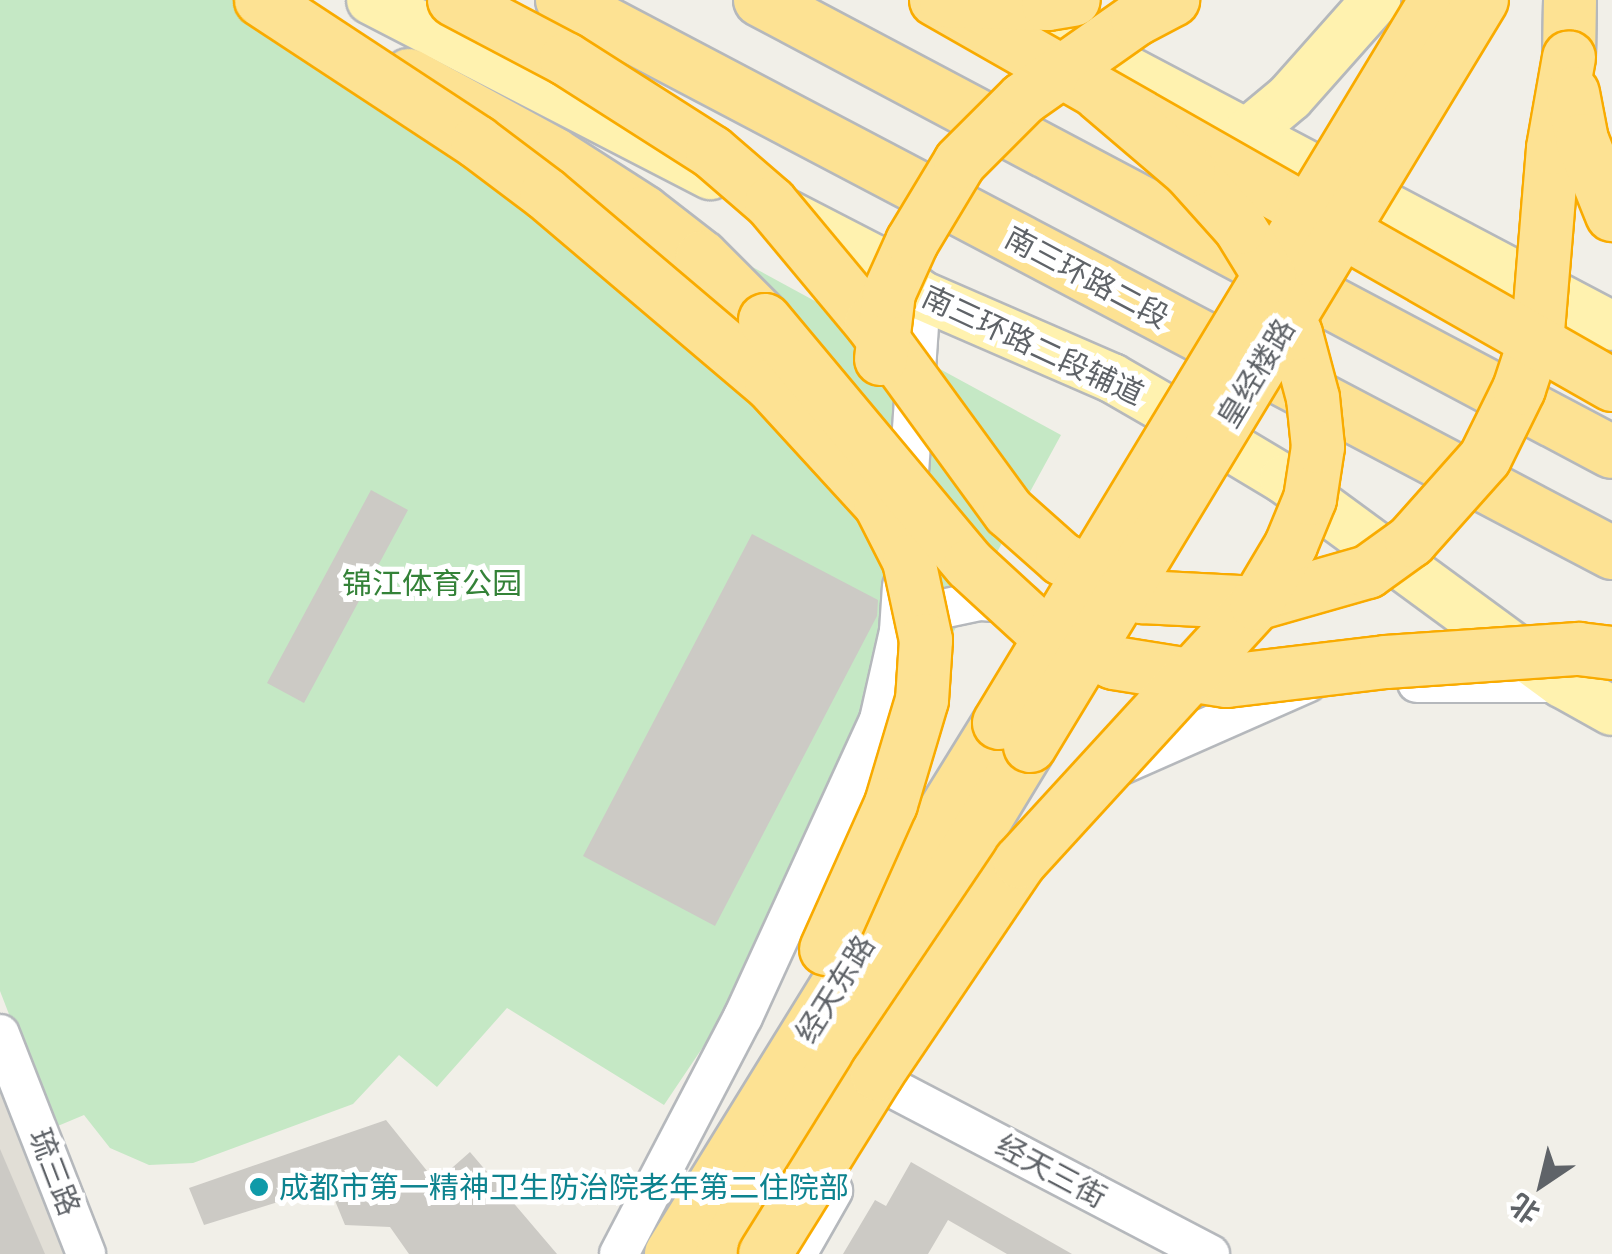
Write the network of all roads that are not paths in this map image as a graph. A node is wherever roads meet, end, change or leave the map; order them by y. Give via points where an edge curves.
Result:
1 (264, 0) edge
2 (371, 0) edge
3 (454, 0) edge
4 (562, 0) edge
5 (760, 0) edge
6 (937, 0) edge
7 (994, 0) edge
8 (1074, 0) edge
9 (1173, 0) edge
10 (1376, 0) edge
11 (1436, 0) edge
12 (1482, 0) edge
13 (1510, 0) edge
14 (1570, 0) edge
15 (1569, 57) junction
16 (1099, 94) junction
17 (1247, 132) junction
18 (1396, 214) junction
19 (1612, 215) edge
20 (921, 295) junction
21 (1612, 326) edge
22 (1612, 385) edge
23 (1612, 452) edge
24 (922, 508) junction
25 (1612, 553) edge
26 (899, 631) junction
27 (1612, 653) edge
28 (1562, 683) junction
29 (1612, 710) edge
30 (1014, 734) junction
31 (1127, 761) junction
32 (0, 1034) edge
33 (892, 1088) junction
34 (86, 1254) edge
35 (619, 1254) edge
36 (669, 1254) edge
37 (722, 1254) edge
38 (765, 1254) edge
39 (797, 1254) edge
40 (1210, 1254) edge

1 - 24 highway, bridge via 496,120 644,212 702,257 765,320
1 - 36 highway, bridge via 546,194 771,385 880,504 910,561 926,640 922,700 891,804 826,949
2 - 20 main road, 南三环路二段辅道 via 876,260
3 - 15 highway, bridge via 566,59 712,152 771,204 872,323 1009,512 1062,559 1142,598 1180,600 1259,603 1368,572 1411,542 1486,458 1520,389 1538,331
4 - 25 highway, 南三环路二段
5 - 23 highway
6 - 8 highway, bridge
6 - 16 highway, bridge
7 - 17 main road
9 - 24 highway, bridge via 1023,99 960,162 912,242 889,293 879,377 894,444
10 - 17 main road via 1290,97
11 - 30 highway, 皇经楼路, bridge
12 - 30 highway, 皇经楼路, bridge
13 - 18 main road via 1410,164
14 - 15 highway
15 - 19 highway, bridge via 1582,140
16 - 22 highway, bridge
16 - 38 highway, bridge via 1189,171 1240,228 1270,277 1296,334 1312,398 1318,448 1310,499 1256,604 1020,862
17 - 18 main road
18 - 21 main road
20 - 26 street
20 - 28 main road, 南三环路二段辅道 via 1112,378 1284,479
24 - 27 highway, bridge via 970,566 1044,633 1114,663 1226,682 1386,662 1579,649
26 - 31 street via 942,609 981,600 1040,605 1105,641 1129,688
26 - 35 street via 879,720 742,1016
28 - 29 main road, 南三环路二段辅道
28 - 31 street via 1307,683
30 - 36 highway, 经天东路
30 - 37 highway, 经天东路
31 - 33 street via 1052,810
32 - 34 street, 琉三路
33 - 39 street
33 - 40 street, 经天三街

